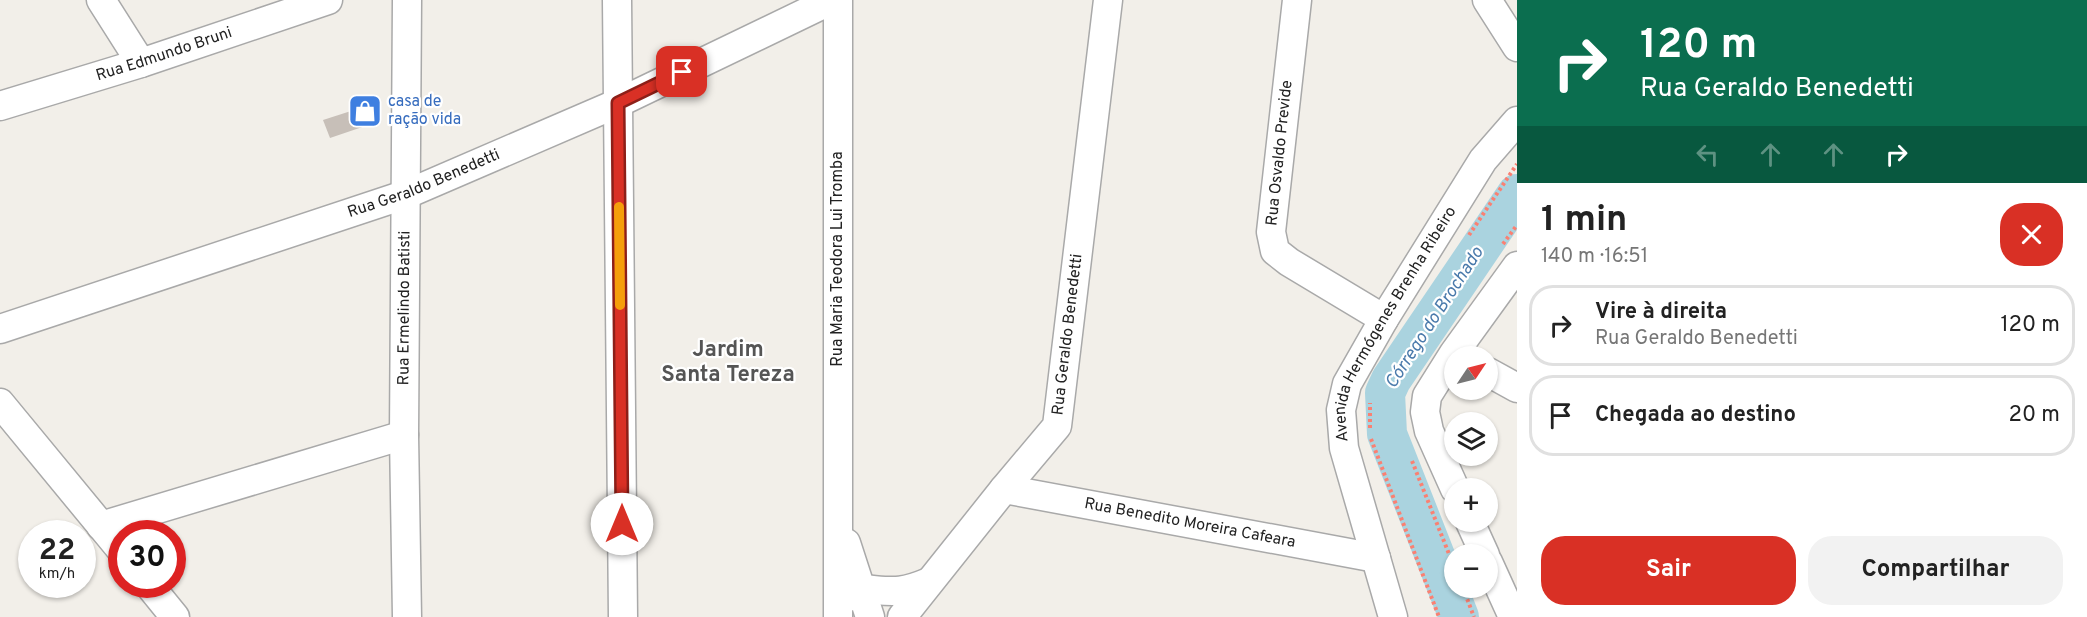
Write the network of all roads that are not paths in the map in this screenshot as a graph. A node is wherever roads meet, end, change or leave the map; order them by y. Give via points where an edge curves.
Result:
1 (101, 0) edge
2 (328, 0) edge
3 (407, 0) edge
4 (617, 0) edge
5 (832, 0) edge
6 (838, 0) edge
7 (1108, 0) edge
8 (1297, 0) edge
9 (1487, 0) edge
10 (1517, 47) edge
11 (141, 63) junction
12 (618, 103) junction
13 (0, 106) edge
14 (1517, 121) edge
15 (407, 194) junction
16 (1517, 266) edge
17 (1384, 319) junction
18 (0, 329) edge
19 (1463, 346) edge
20 (1444, 373) edge
21 (1498, 378) edge
22 (1517, 388) edge
23 (0, 403) edge
24 (404, 435) junction
25 (1450, 478) edge
26 (1004, 489) junction
27 (838, 518) junction
28 (100, 526) junction
29 (108, 535) edge
30 (1376, 558) junction
31 (929, 582) junction
32 (1498, 584) edge
33 (861, 589) junction
34 (160, 598) edge
35 (838, 613) edge
36 (175, 617) edge
37 (407, 617) edge
38 (623, 617) edge
39 (870, 617) edge
40 (902, 617) edge
41 (1393, 617) edge
42 (1513, 617) edge

1 - 11 street
2 - 11 street, Rua Edmundo Bruni
3 - 15 street, Rua Ermelindo Batisti
4 - 12 street
5 - 12 street, Rua Geraldo Benedetti
6 - 27 street, Rua Maria Teodora Lui Tromba
7 - 26 street, Rua Geraldo Benedetti via 1057,426
8 - 17 street, Rua Osvaldo Previde via 1271,232 1275,251
9 - 10 street
11 - 13 street, Rua Edmundo Bruni
12 - 15 street, Rua Geraldo Benedetti
12 - 38 street
14 - 17 street, Avenida Hermógenes Brenha Ribeiro via 1483,160
15 - 18 street, Rua Geraldo Benedetti
15 - 24 street, Rua Ermelindo Batisti
16 - 19 street
17 - 30 street, Avenida Hermógenes Brenha Ribeiro via 1347,384 1341,410 1344,448
20 - 25 street via 1427,396 1425,412
21 - 22 street
23 - 28 street
24 - 28 street
24 - 37 street, Rua Ermelindo Batisti
26 - 30 street, Rua Benedito Moreira Cafeara
26 - 31 street, Rua Geraldo Benedetti
27 - 33 street, Rua Maria Teodora Lui Tromba
27 - 35 street, Rua Maria Teodora Lui Tromba
28 - 29 street
30 - 41 street, Avenida Hermógenes Brenha Ribeiro
31 - 33 street via 909,591
31 - 40 street, Rua Geraldo Benedetti
32 - 42 street
33 - 35 street via 846,598
33 - 39 street, Rua Maria Teodora Lui Tromba
34 - 36 street

